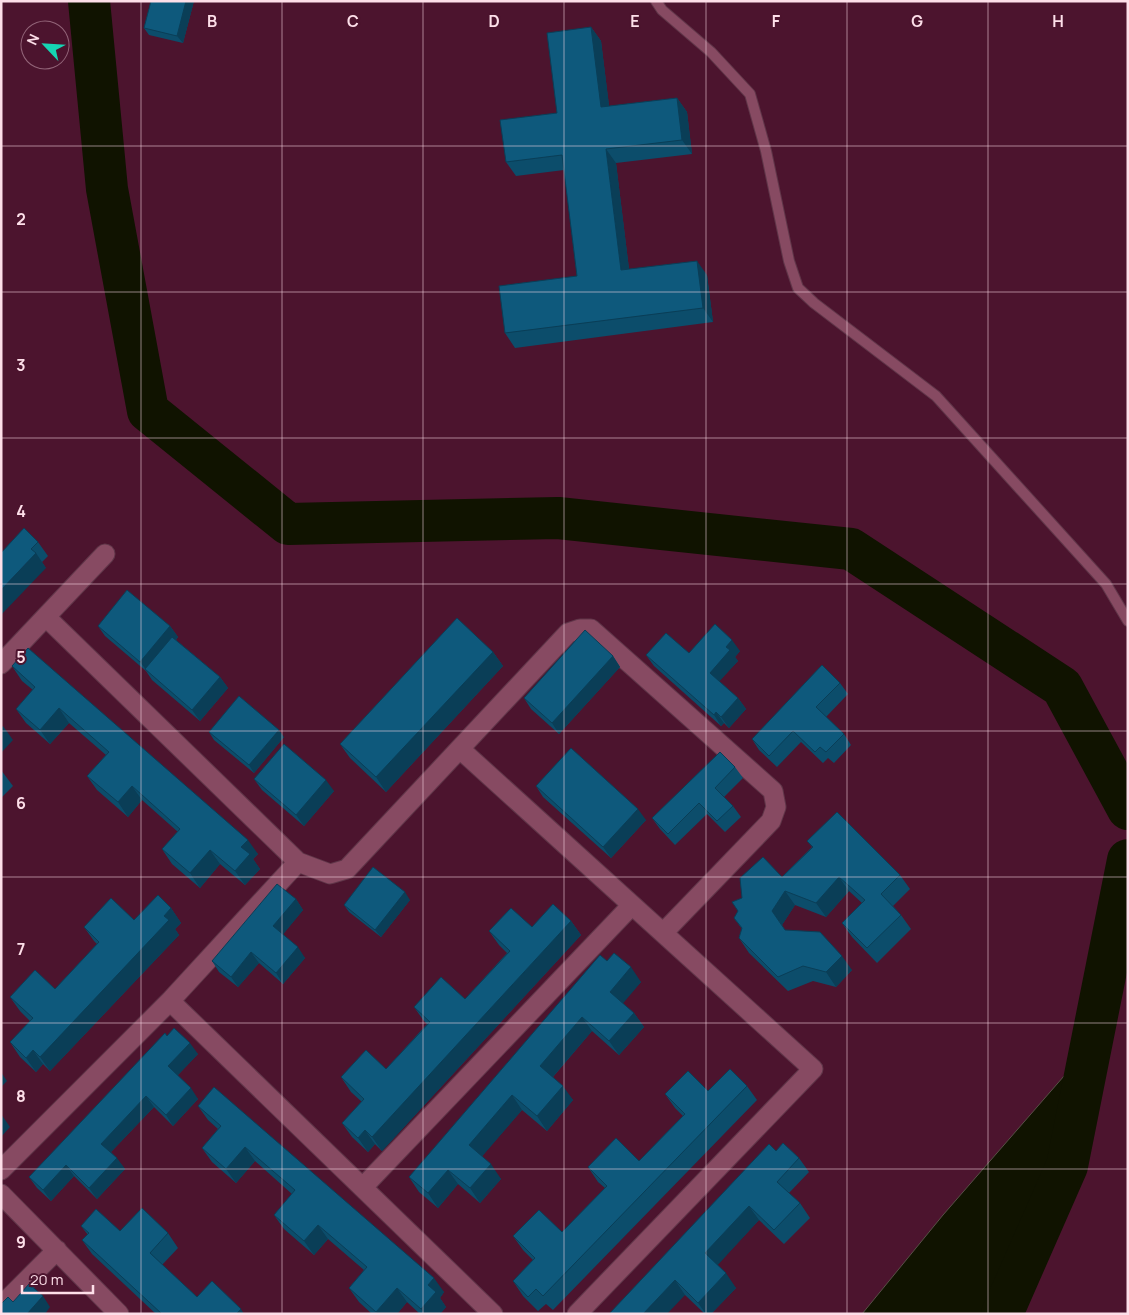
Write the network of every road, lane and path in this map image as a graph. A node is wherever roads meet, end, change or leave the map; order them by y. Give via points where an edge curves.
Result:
1 (656, 1) edge
2 (105, 554) dead end
3 (46, 617) junction
4 (1128, 621) edge
5 (1, 664) edge
6 (460, 749) junction
7 (298, 862) junction
8 (632, 905) junction
9 (663, 933) junction
10 (170, 1001) junction
11 (1, 1170) edge
12 (363, 1187) junction
13 (1, 1194) edge
14 (57, 1250) junction
15 (1, 1306) edge
16 (119, 1314) edge
17 (493, 1314) edge
18 (577, 1314) edge

1 - 4 lane via 750,94 798,288 936,396 1106,584
2 - 3 street
3 - 5 street
3 - 7 street
6 - 7 street via 347,869 330,874
6 - 8 street
6 - 9 street via 568,633 591,629 773,792 776,807 771,821
7 - 10 street
8 - 9 street
8 - 12 street
9 - 18 street via 813,1069
10 - 11 street
10 - 12 street
12 - 17 street
13 - 14 street
14 - 15 street
14 - 16 street

